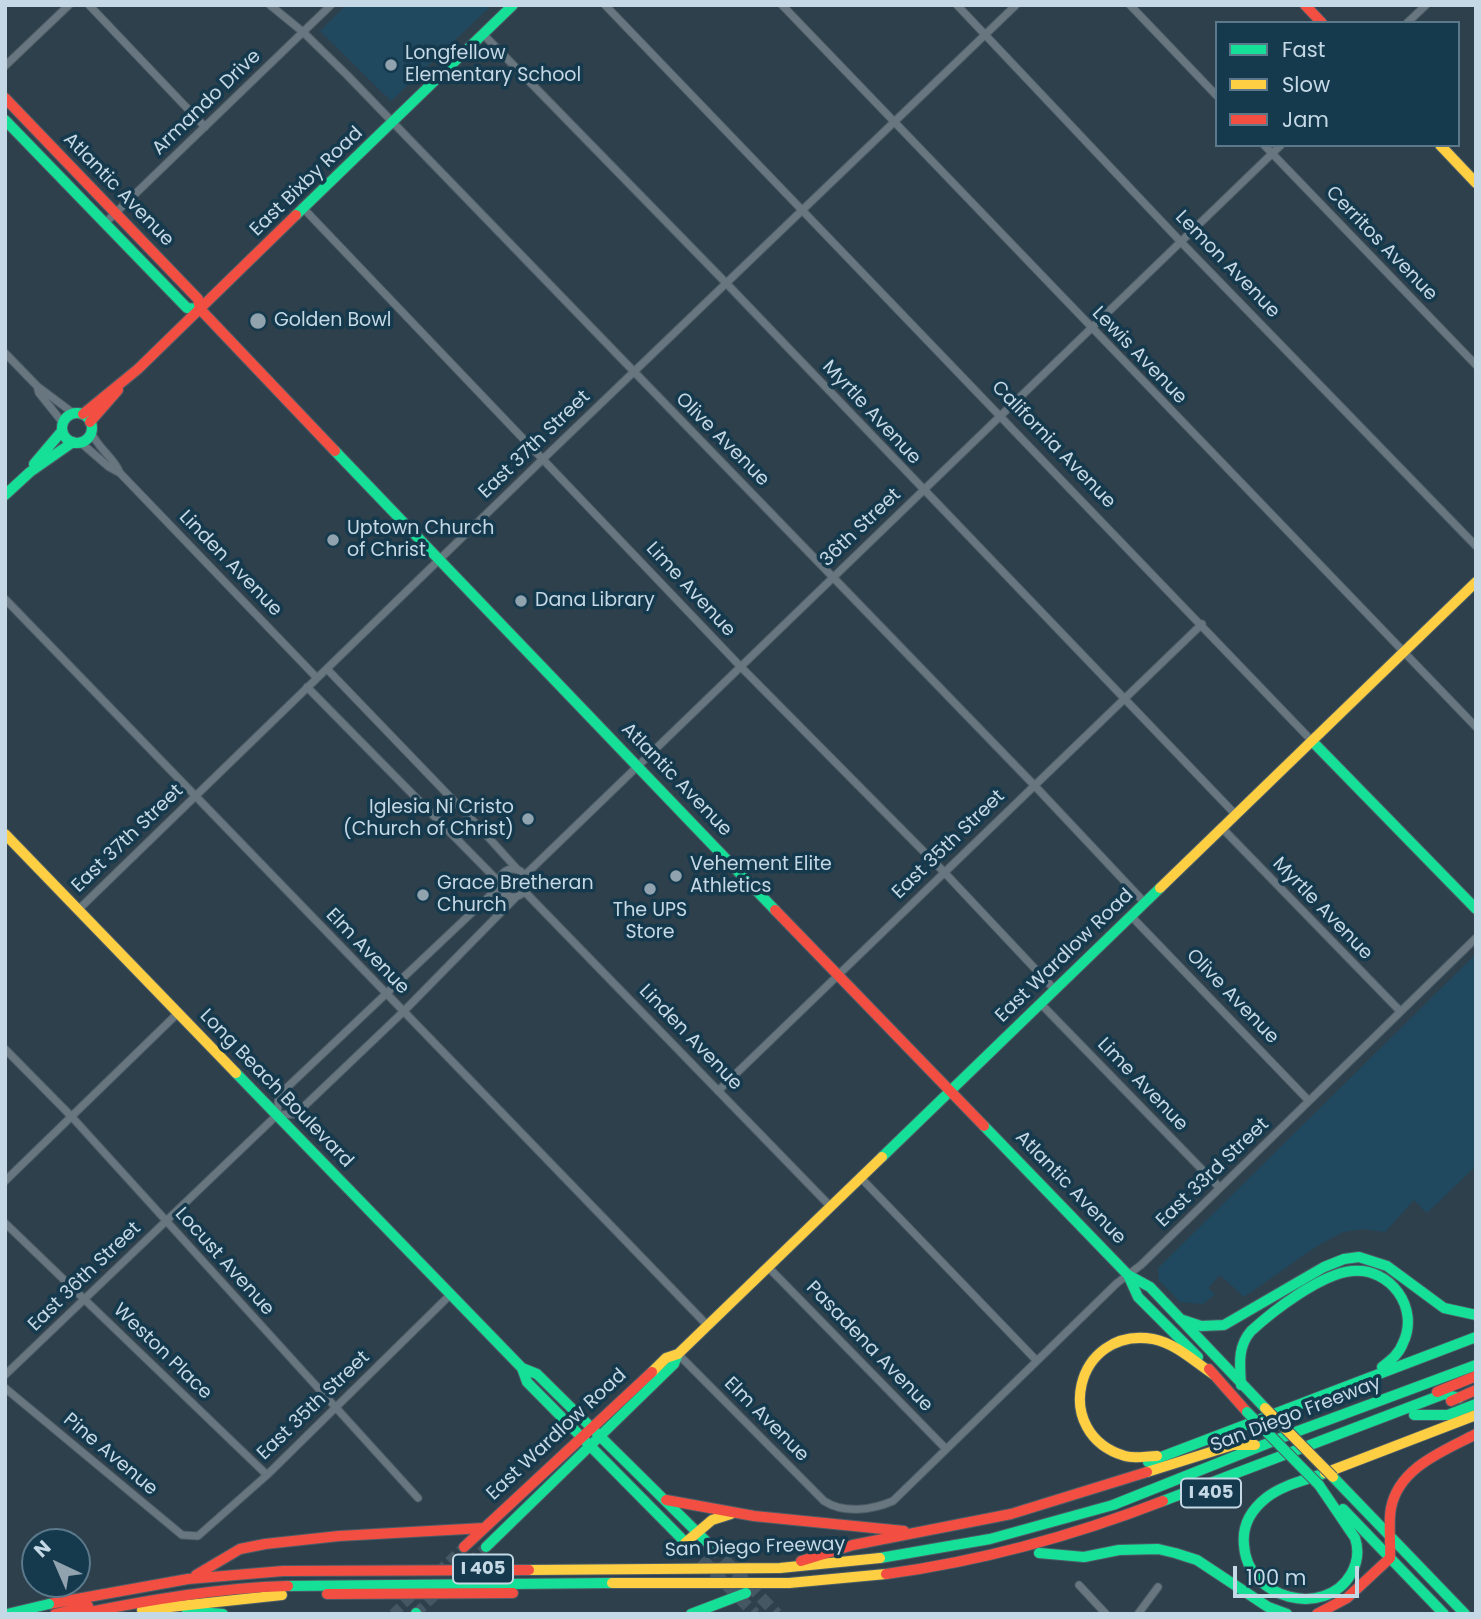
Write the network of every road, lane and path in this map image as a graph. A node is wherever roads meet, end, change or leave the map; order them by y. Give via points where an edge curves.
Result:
1 (69, 5) edge
2 (89, 5) edge
3 (270, 5) edge
4 (331, 5) edge
5 (513, 5) edge
6 (605, 5) edge
7 (782, 5) edge
8 (957, 5) edge
9 (1016, 5) edge
10 (1130, 5) edge
11 (1305, 5) edge
12 (1426, 5) edge
13 (1320, 21) edge
14 (1409, 21) edge
15 (303, 32) junction
16 (483, 34) junction
17 (986, 35) junction
18 (5, 66) edge
19 (1215, 94) edge
20 (5, 98) edge
21 (5, 120) edge
22 (894, 122) junction
23 (392, 123) junction
24 (205, 127) junction
25 (1266, 147) edge
26 (1279, 147) edge
27 (1442, 147) edge
28 (1272, 154) junction
29 (1476, 183) edge
30 (304, 209) junction
31 (803, 210) junction
32 (115, 213) junction
33 (104, 223) junction
34 (1181, 242) junction
35 (727, 284) junction
36 (200, 309) junction
37 (1091, 329) junction
38 (5, 353) edge
39 (1476, 365) edge
40 (634, 372) junction
41 (37, 386) junction
42 (1000, 417) junction
43 (84, 420) junction
44 (62, 427) junction
45 (77, 442) junction
46 (543, 459) junction
47 (30, 472) junction
48 (120, 473) junction
49 (922, 490) junction
50 (5, 495) edge
51 (1476, 546) edge
52 (438, 560) junction
53 (832, 578) junction
54 (1476, 582) edge
55 (5, 599) edge
56 (1202, 624) junction
57 (1403, 653) junction
58 (740, 666) junction
59 (327, 669) junction
60 (317, 678) junction
61 (307, 687) junction
62 (1125, 698) junction
63 (1476, 727) edge
64 (1312, 741) junction
65 (638, 765) junction
66 (1034, 785) junction
67 (196, 796) junction
68 (1236, 815) junction
69 (1222, 828) junction
70 (5, 834) edge
71 (517, 869) junction
72 (944, 872) junction
73 (525, 875) junction
74 (499, 884) junction
75 (525, 892) junction
76 (515, 898) junction
77 (1145, 903) junction
78 (79, 909) junction
79 (1476, 909) edge
80 (1131, 916) junction
81 (1476, 938) edge
82 (838, 974) junction
83 (1055, 990) junction
84 (385, 993) junction
85 (1041, 1004) junction
86 (1401, 1011) junction
87 (403, 1012) junction
88 (178, 1013) junction
89 (5, 1049) edge
90 (718, 1091) junction
91 (952, 1091) junction
92 (1309, 1101) junction
93 (277, 1115) junction
94 (71, 1116) junction
95 (861, 1178) junction
96 (5, 1181) edge
97 (1219, 1187) junction
98 (831, 1207) junction
99 (167, 1222) junction
100 (5, 1223) edge
101 (769, 1268) junction
102 (1128, 1275) junction
103 (450, 1295) junction
104 (85, 1300) junction
105 (1476, 1315) edge
106 (1180, 1319) junction
107 (708, 1326) junction
108 (1476, 1337) edge
109 (678, 1354) junction
110 (1036, 1360) junction
111 (1476, 1366) edge
112 (522, 1368) junction
113 (1213, 1374) junction
114 (5, 1375) edge
115 (1476, 1376) edge
116 (1241, 1385) junction
117 (5, 1388) edge
118 (1341, 1389) junction
119 (1476, 1390) edge
120 (1458, 1398) junction
121 (1476, 1404) edge
122 (334, 1407) junction
123 (1414, 1415) junction
124 (1476, 1415) edge
125 (592, 1427) junction
126 (1476, 1434) edge
127 (601, 1436) junction
128 (581, 1437) junction
129 (1264, 1445) junction
130 (590, 1447) junction
131 (946, 1448) junction
132 (1166, 1456) junction
133 (1205, 1469) junction
134 (267, 1475) junction
135 (1320, 1485) junction
136 (418, 1498) dead end
137 (666, 1500) junction
138 (1049, 1503) junction
139 (832, 1506) joint
140 (738, 1512) junction
141 (484, 1528) junction
142 (697, 1531) junction
143 (919, 1533) junction
144 (198, 1536) joint
145 (1393, 1539) junction
146 (711, 1546) tunnel mouth
147 (464, 1547) tunnel mouth
148 (486, 1547) tunnel mouth
149 (1039, 1553) junction
150 (1390, 1558) junction
151 (779, 1568) junction
152 (188, 1579) junction
153 (1079, 1585) dead end
154 (1158, 1587) dead end
155 (746, 1593) junction
156 (5, 1606) edge
157 (154, 1608) junction
158 (54, 1610) edge
159 (6, 1614) edge
160 (14, 1614) edge
161 (80, 1614) edge
162 (123, 1614) edge
163 (223, 1614) edge
164 (691, 1614) edge
165 (1106, 1614) edge
166 (1138, 1614) edge
167 (1287, 1614) edge
168 (1317, 1614) edge
169 (1444, 1614) edge
170 (1465, 1614) edge

1 - 18 street
2 - 24 street
3 - 15 street, Olive Avenue
4 - 15 street, Armando Drive
5 - 16 main road, East Bixby Road
6 - 31 street, California Avenue
7 - 22 street, Lewis Avenue
8 - 17 street, Lemon Avenue
9 - 17 street, East 37th Street
10 - 19 street
11 - 13 main road
12 - 14 street
15 - 23 street, Olive Avenue
15 - 24 street, Armando Drive
16 - 23 main road, East Bixby Road
16 - 35 street, Myrtle Avenue
17 - 22 street, East 37th Street
17 - 34 street, Lemon Avenue
20 - 32 main road, Atlantic Avenue
21 - 33 main road, Atlantic Avenue
22 - 31 street, East 37th Street
22 - 37 street, Lewis Avenue
23 - 30 main road, East Bixby Road
23 - 40 street, Olive Avenue
24 - 32 street, Armando Drive
25 - 28 street, Cerritos Avenue
26 - 28 street, 36th Street
27 - 29 main road
28 - 34 street, 36th Street
28 - 39 street, Cerritos Avenue
30 - 36 main road, East Bixby Road
30 - 46 street, Lime Avenue
31 - 35 street, East 37th Street
31 - 42 street, California Avenue
32 - 33 street, Armando Drive
32 - 36 main road, Atlantic Avenue via 198,299
33 - 36 main road, Atlantic Avenue via 187,308
34 - 37 street, 36th Street
34 - 51 street, Lemon Avenue
35 - 40 street, East 37th Street
35 - 49 street, Myrtle Avenue
36 - 43 main road, East Bixby Road
36 - 52 main road, Atlantic Avenue
37 - 42 street, 36th Street
37 - 57 street, Lewis Avenue
38 - 41 street
40 - 46 street, East 37th Street
40 - 53 street, Olive Avenue
41 - 43 street
41 - 44 street
42 - 49 street, 36th Street
42 - 56 street, California Avenue
43 - 44 main road
43 - 45 main road via 86,439
43 - 48 street
44 - 45 main road via 65,437
44 - 47 main road
45 - 47 main road
45 - 48 street
46 - 52 street, East 37th Street
46 - 58 street, Lime Avenue
47 - 50 main road
48 - 60 street, Linden Avenue
49 - 53 street, 36th Street
49 - 62 street, Myrtle Avenue
52 - 59 street, East 37th Street
52 - 65 main road, Atlantic Avenue
53 - 58 street, 36th Street
53 - 66 street, Olive Avenue
54 - 57 main road, East Wardlow Road
55 - 67 street, Elm Avenue
56 - 62 street, East 35th Street
56 - 64 street, California Avenue
57 - 63 street, Lewis Avenue
57 - 64 main road, East Wardlow Road
58 - 65 street, 36th Street
58 - 72 street, Lime Avenue
59 - 60 street, East 37th Street
59 - 71 street
60 - 61 street, East 37th Street
61 - 67 street, East 37th Street
61 - 74 street
62 - 66 street, East 35th Street
62 - 68 street, Myrtle Avenue
64 - 68 main road, East Wardlow Road
64 - 79 main road, California Avenue
65 - 73 street, 36th Street
65 - 82 main road, Atlantic Avenue
66 - 72 street, East 35th Street
66 - 77 street, Olive Avenue
67 - 78 street, East 37th Street
67 - 84 street, Elm Avenue
68 - 69 main road, East Wardlow Road
69 - 77 main road, East Wardlow Road
69 - 86 street, Myrtle Avenue
70 - 78 main road, Long Beach Boulevard
71 - 73 street
71 - 74 street via 503,873
72 - 82 street, East 35th Street
72 - 83 street, Lime Avenue
73 - 75 street
74 - 76 street via 503,894
74 - 84 street, East 36th Street
75 - 76 street
75 - 90 street, Linden Avenue
76 - 87 street, East 36th Street
77 - 80 main road, East Wardlow Road
78 - 88 main road, Long Beach Boulevard
80 - 83 main road, East Wardlow Road
80 - 92 street, Olive Avenue
81 - 86 street, East 33rd Street
82 - 90 street, East 35th Street
82 - 91 main road, Atlantic Avenue
83 - 85 main road, East Wardlow Road
84 - 87 street, Elm Avenue
84 - 93 street, East 36th Street via 279,1095
85 - 91 main road, East Wardlow Road
85 - 97 street, Lime Avenue
86 - 92 street, East 33rd Street
87 - 93 street, East 36th Street via 296,1114
87 - 107 street, Elm Avenue
88 - 93 main road, Long Beach Boulevard
88 - 94 street
89 - 94 street, Locust Avenue
90 - 98 street, Linden Avenue
91 - 95 main road, East Wardlow Road
91 - 102 main road, Atlantic Avenue
92 - 97 street, East 33rd Street
93 - 99 street, East 36th Street
93 - 103 main road, Long Beach Boulevard
94 - 96 street
94 - 99 street, Locust Avenue
95 - 98 main road, East Wardlow Road
95 - 110 street
97 - 102 street, East 33rd Street
98 - 101 main road, East Wardlow Road
99 - 104 street, East 36th Street
99 - 122 street, Locust Avenue
100 - 104 street, Weston Place
101 - 107 main road, East Wardlow Road
101 - 131 street, Pasadena Avenue
102 - 106 main road, Atlantic Avenue via 1150,1287
102 - 110 street, East 33rd Street
102 - 113 main road, Atlantic Avenue via 1138,1297
103 - 112 main road, Long Beach Boulevard
103 - 122 street, East 35th Street
104 - 114 street, East 36th Street
104 - 134 street, Weston Place
105 - 106 main road via 1444,1308 1387,1266 1359,1257 1334,1262 1224,1325 1201,1326
106 - 116 main road, Atlantic Avenue
107 - 109 main road, East Wardlow Road
108 - 118 main road
109 - 125 main road, East Wardlow Road via 666,1358
109 - 127 main road, East Wardlow Road via 674,1364
109 - 139 street, Elm Avenue
110 - 131 street, East 33rd Street
111 - 129 main road, San Diego Freeway / I 405
112 - 125 main road, Long Beach Boulevard via 537,1374
112 - 128 main road, Long Beach Boulevard via 527,1382
113 - 132 main road via 1167,1343 1142,1338 1110,1344 1085,1369 1078,1403 1091,1434 1111,1451 1128,1457
113 - 135 main road, Atlantic Avenue, bridge
115 - 133 main road via 1229,1471
116 - 118 main road via 1241,1348 1256,1325 1337,1274 1368,1271 1384,1278 1402,1296 1408,1312 1407,1337 1393,1360
116 - 145 main road, Atlantic Avenue, bridge
117 - 144 street, Pine Avenue via 182,1535
118 - 132 main road
119 - 120 main road, I 405
120 - 123 main road, I 405
120 - 161 main road via 1444,1394 1088,1529 1026,1548 934,1567 789,1583 252,1587
121 - 123 main road via 1448,1415
122 - 134 street, East 35th Street
122 - 136 street, Locust Avenue
123 - 149 main road, I 405 via 1156,1514
124 - 135 main road via 1277,1490 1259,1504 1243,1535 1246,1562 1260,1586 1286,1601 1324,1599 1342,1588 1354,1569 1357,1543
125 - 127 main road, Long Beach Boulevard
125 - 128 main road, East Wardlow Road
126 - 145 main road via 1405,1477 1393,1500
127 - 130 main road, East Wardlow Road
127 - 137 main road, Long Beach Boulevard
128 - 130 main road, Long Beach Boulevard
128 - 141 main road, East Wardlow Road
129 - 133 main road, San Diego Freeway / I 405
129 - 138 main road via 1233,1445
130 - 142 main road, Long Beach Boulevard via 687,1544
130 - 148 main road, East Wardlow Road
131 - 139 street, East 33rd Street via 893,1501 873,1509
132 - 138 main road via 1086,1484
133 - 151 main road, San Diego Freeway / I 405 via 1114,1504 990,1540 886,1559
134 - 144 street, East 35th Street
135 - 150 main road, Atlantic Avenue
137 - 140 main road
137 - 142 main road, Long Beach Boulevard
138 - 143 main road
140 - 142 main road via 715,1518
140 - 143 main road
141 - 147 main road, East Wardlow Road
141 - 152 main road via 265,1544 240,1549
142 - 146 main road, Long Beach Boulevard
143 - 151 main road via 853,1545
145 - 150 main road
145 - 170 main road, Atlantic Avenue
149 - 155 main road, I 405 via 896,1582
149 - 167 main road via 1084,1557 1119,1550 1175,1553 1197,1560 1268,1607
150 - 168 main road via 1348,1599
150 - 169 main road, Atlantic Avenue
151 - 152 main road, San Diego Freeway / I 405 via 333,1569
151 - 158 main road via 757,1578 257,1581
152 - 158 main road, San Diego Freeway / I 405
153 - 165 street
154 - 166 street
155 - 157 main road, I 405 via 313,1594
155 - 164 main road
156 - 160 main road
157 - 162 main road, I 405
157 - 163 main road
158 - 159 main road, San Diego Freeway / I 405, bridge

